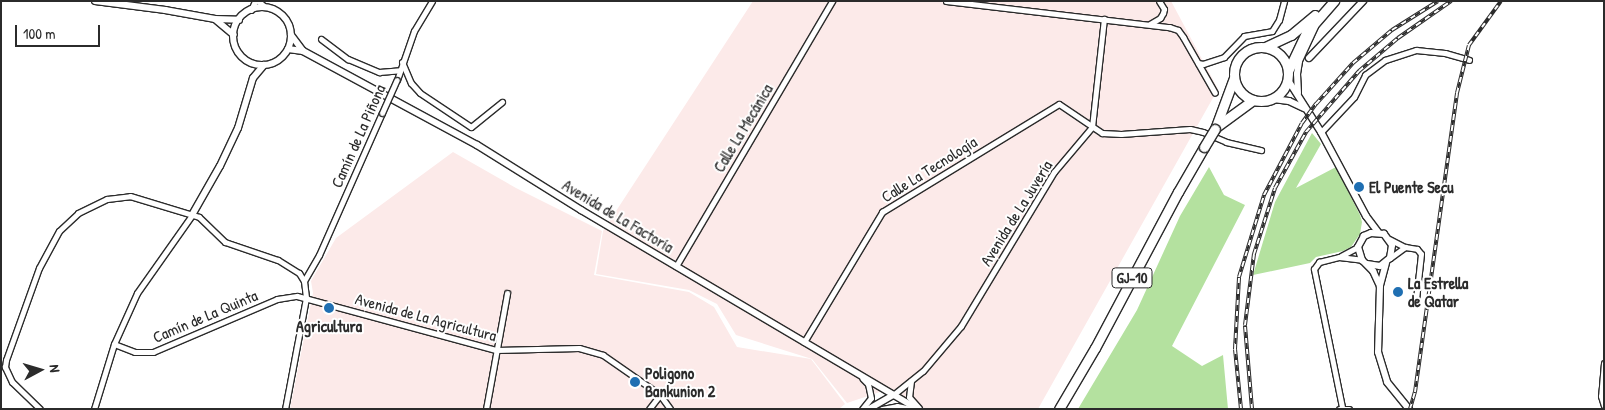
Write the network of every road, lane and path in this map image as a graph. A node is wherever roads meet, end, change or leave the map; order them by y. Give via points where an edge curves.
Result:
1 (95, 1) edge
2 (257, 1) edge
3 (432, 1) edge
4 (832, 1) edge
5 (946, 1) edge
6 (1159, 1) edge
7 (1284, 1) edge
8 (1333, 1) edge
9 (1363, 1) edge
10 (266, 7) junction
11 (251, 10) junction
12 (1321, 15) junction
13 (216, 19) junction
14 (1104, 19) junction
15 (238, 20) junction
16 (1149, 24) junction
17 (234, 35) junction
18 (291, 35) junction
19 (321, 39) dead end
20 (1265, 47) junction
21 (288, 50) junction
22 (304, 51) junction
23 (1309, 58) dead end
24 (1469, 60) dead end
25 (250, 62) junction
26 (402, 62) junction
27 (1198, 63) junction
28 (264, 65) junction
29 (400, 70) junction
30 (1288, 75) junction
31 (253, 78) junction
32 (1234, 78) junction
33 (1214, 93) dead end
34 (1273, 99) junction
35 (1253, 100) junction
36 (502, 102) dead end
37 (1302, 104) junction
38 (1092, 127) junction
39 (1216, 128) junction
40 (1321, 132) junction
41 (1261, 150) dead end
42 (192, 215) junction
43 (1366, 216) junction
44 (1378, 232) junction
45 (1364, 236) junction
46 (1389, 239) junction
47 (1358, 247) junction
48 (1405, 247) junction
49 (1339, 257) junction
50 (1388, 261) junction
51 (1364, 262) junction
52 (676, 266) junction
53 (304, 281) junction
54 (1380, 286) junction
55 (507, 294) dead end
56 (306, 298) junction
57 (1416, 300) dead end
58 (804, 342) junction
59 (114, 344) junction
60 (496, 350) junction
61 (1604, 363) edge
62 (860, 375) junction
63 (911, 380) junction
64 (894, 394) junction
65 (660, 395) junction
66 (1604, 406) edge
67 (1340, 408) edge
68 (40, 409) edge
69 (94, 409) edge
70 (285, 409) edge
71 (486, 409) edge
72 (649, 409) edge
73 (670, 409) edge
74 (862, 409) edge
75 (869, 409) edge
76 (882, 409) edge
77 (911, 409) edge
78 (918, 409) edge
79 (1059, 409) edge
80 (1349, 409) edge
81 (1409, 409) edge

1 - 13 street
2 - 10 street
2 - 11 street
3 - 26 street, Camín de La Piñona via 414,30
4 - 52 street, Calle La Mecánica
5 - 14 street
6 - 16 street via 1163,13
7 - 27 street via 1272,31 1244,36 1224,57
8 - 12 highway, GJ-10
8 - 20 highway, GJ-10 via 1291,35
9 - 23 street
10 - 11 street
10 - 18 street via 286,19
11 - 15 street
12 - 30 highway, GJ-10 via 1306,32
12 - 37 street via 1299,61 1296,88
13 - 15 street
13 - 17 street
14 - 16 street
14 - 38 street
15 - 17 street
16 - 27 street via 1178,30
17 - 25 street via 238,51
18 - 21 street
18 - 22 street, Avenida de La Factoría
19 - 29 street via 348,59 379,72
20 - 30 highway via 1282,56
20 - 32 highway, GJ-10 via 1245,52 1234,69
21 - 22 street, Avenida de La Factoría
21 - 28 street via 278,60
22 - 52 street, Avenida de La Factoría via 477,145
24 - 40 street via 1416,50 1385,60 1365,75 1354,97
25 - 28 street
25 - 31 street
26 - 29 street, Camín de La Piñona
26 - 36 street via 411,83 420,93 471,127
27 - 33 street
28 - 31 street
29 - 53 street, Camín de La Piñona, bridge via 319,255
30 - 34 highway, GJ-10 via 1285,88
30 - 37 street
31 - 42 street via 238,128
32 - 35 highway via 1245,96
32 - 39 highway, GJ-10
34 - 35 highway
34 - 37 street
35 - 39 highway, GJ-10
37 - 40 street
38 - 41 street via 1102,132 1121,134 1186,128
38 - 58 street, Calle La Tecnología via 1059,104 882,212
38 - 63 street, Avenida de La Juvería via 1054,172 961,326 923,371
39 - 79 highway, GJ-10, bridge
40 - 43 street
42 - 53 street via 199,217 225,242 278,260 299,273
42 - 59 street via 137,292
42 - 68 street via 130,196 118,197 87,207 60,231 39,268 6,360 7,376
43 - 44 street
43 - 45 street
44 - 45 street
44 - 46 street
45 - 47 street
46 - 48 street
46 - 50 street via 1392,252
47 - 49 street
47 - 51 street
48 - 50 street
48 - 57 street via 1417,249 1422,254
49 - 51 street
49 - 67 street via 1319,262 1315,265 1314,274
50 - 51 street via 1373,266
50 - 54 street
51 - 54 street
52 - 58 street, Avenida de La Factoría
53 - 56 street
54 - 81 street via 1379,360 1387,382
55 - 60 street
56 - 59 street, Camín de La Quinta via 291,296 277,299 154,352 135,352
56 - 60 street, Avenida de La Agricultura
56 - 70 street
58 - 62 street, Avenida de La Factoría
59 - 69 street
60 - 65 street, Avenida de La Agricultura via 578,348 609,357
60 - 71 street
61 - 66 street via 1601,396
62 - 64 street, Avenida de La Factoría
62 - 74 street via 871,391 868,403
63 - 64 street, Avenida de La Juvería
63 - 78 street via 909,397
64 - 75 street
64 - 78 street, Avenida de La Factoría
65 - 72 street
65 - 73 street, Avenida de La Agricultura
67 - 80 street
76 - 77 street via 889,406

